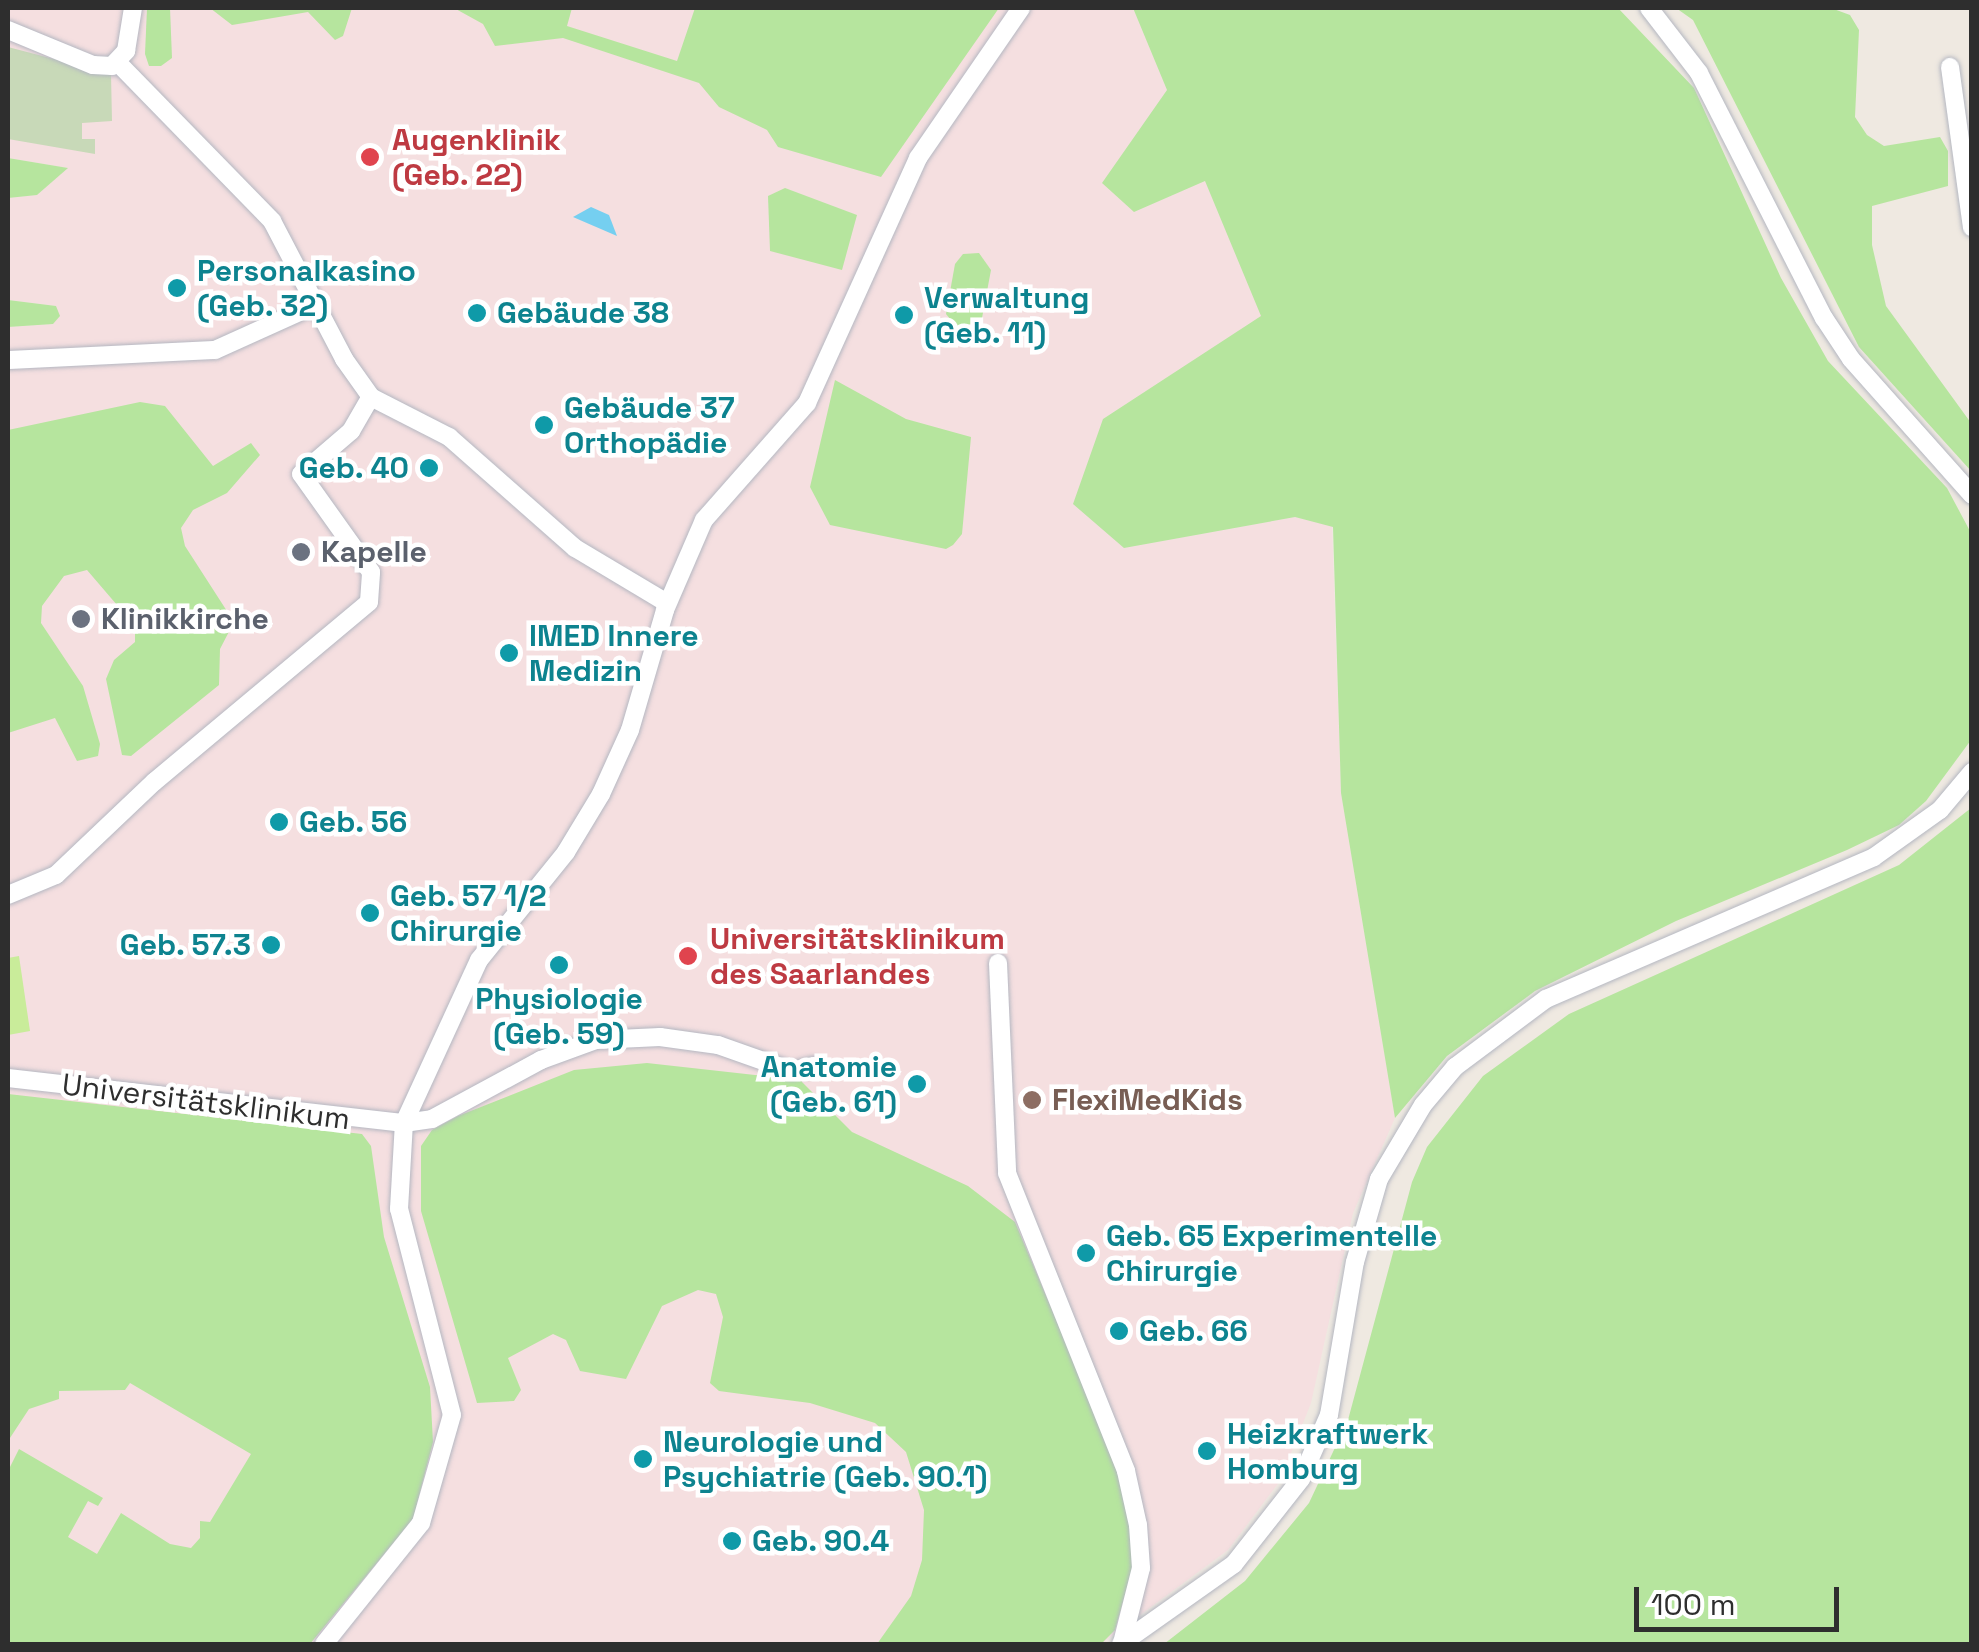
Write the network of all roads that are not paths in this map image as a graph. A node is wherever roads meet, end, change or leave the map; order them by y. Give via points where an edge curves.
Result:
1 (133, 8) edge
2 (1021, 8) edge
3 (1649, 8) edge
4 (8, 30) edge
5 (118, 63) junction
6 (1950, 67) dead end
7 (1972, 227) edge
8 (316, 304) junction
9 (8, 360) edge
10 (372, 397) junction
11 (1972, 494) edge
12 (667, 604) junction
13 (1972, 772) edge
14 (8, 894) edge
15 (998, 963) dead end
16 (813, 1066) dead end
17 (8, 1078) edge
18 (404, 1123) junction
19 (324, 1644) edge
20 (1121, 1644) edge

1 - 5 street
2 - 12 street via 918,158 807,404 712,509
3 - 11 street via 1699,72 1824,318
4 - 5 street via 93,65
5 - 8 street via 272,221
6 - 7 street
8 - 9 street via 215,350
8 - 10 street
10 - 12 street via 450,437 575,548
10 - 14 street via 351,431 301,474 374,584 358,617 154,782 56,875
12 - 18 street via 630,730 601,794 566,852 479,960
13 - 20 street via 1940,810 1874,857 1546,999 1455,1067 1422,1106 1379,1179 1355,1262 1329,1415 1301,1479 1234,1564
15 - 20 street via 1007,1172 1126,1471 1138,1525 1141,1568
16 - 18 street, Universitätsklinikum via 792,1071 718,1045 660,1037 596,1040 541,1060 432,1119
17 - 18 street, Universitätsklinikum
18 - 19 street via 399,1210 452,1415 422,1524

